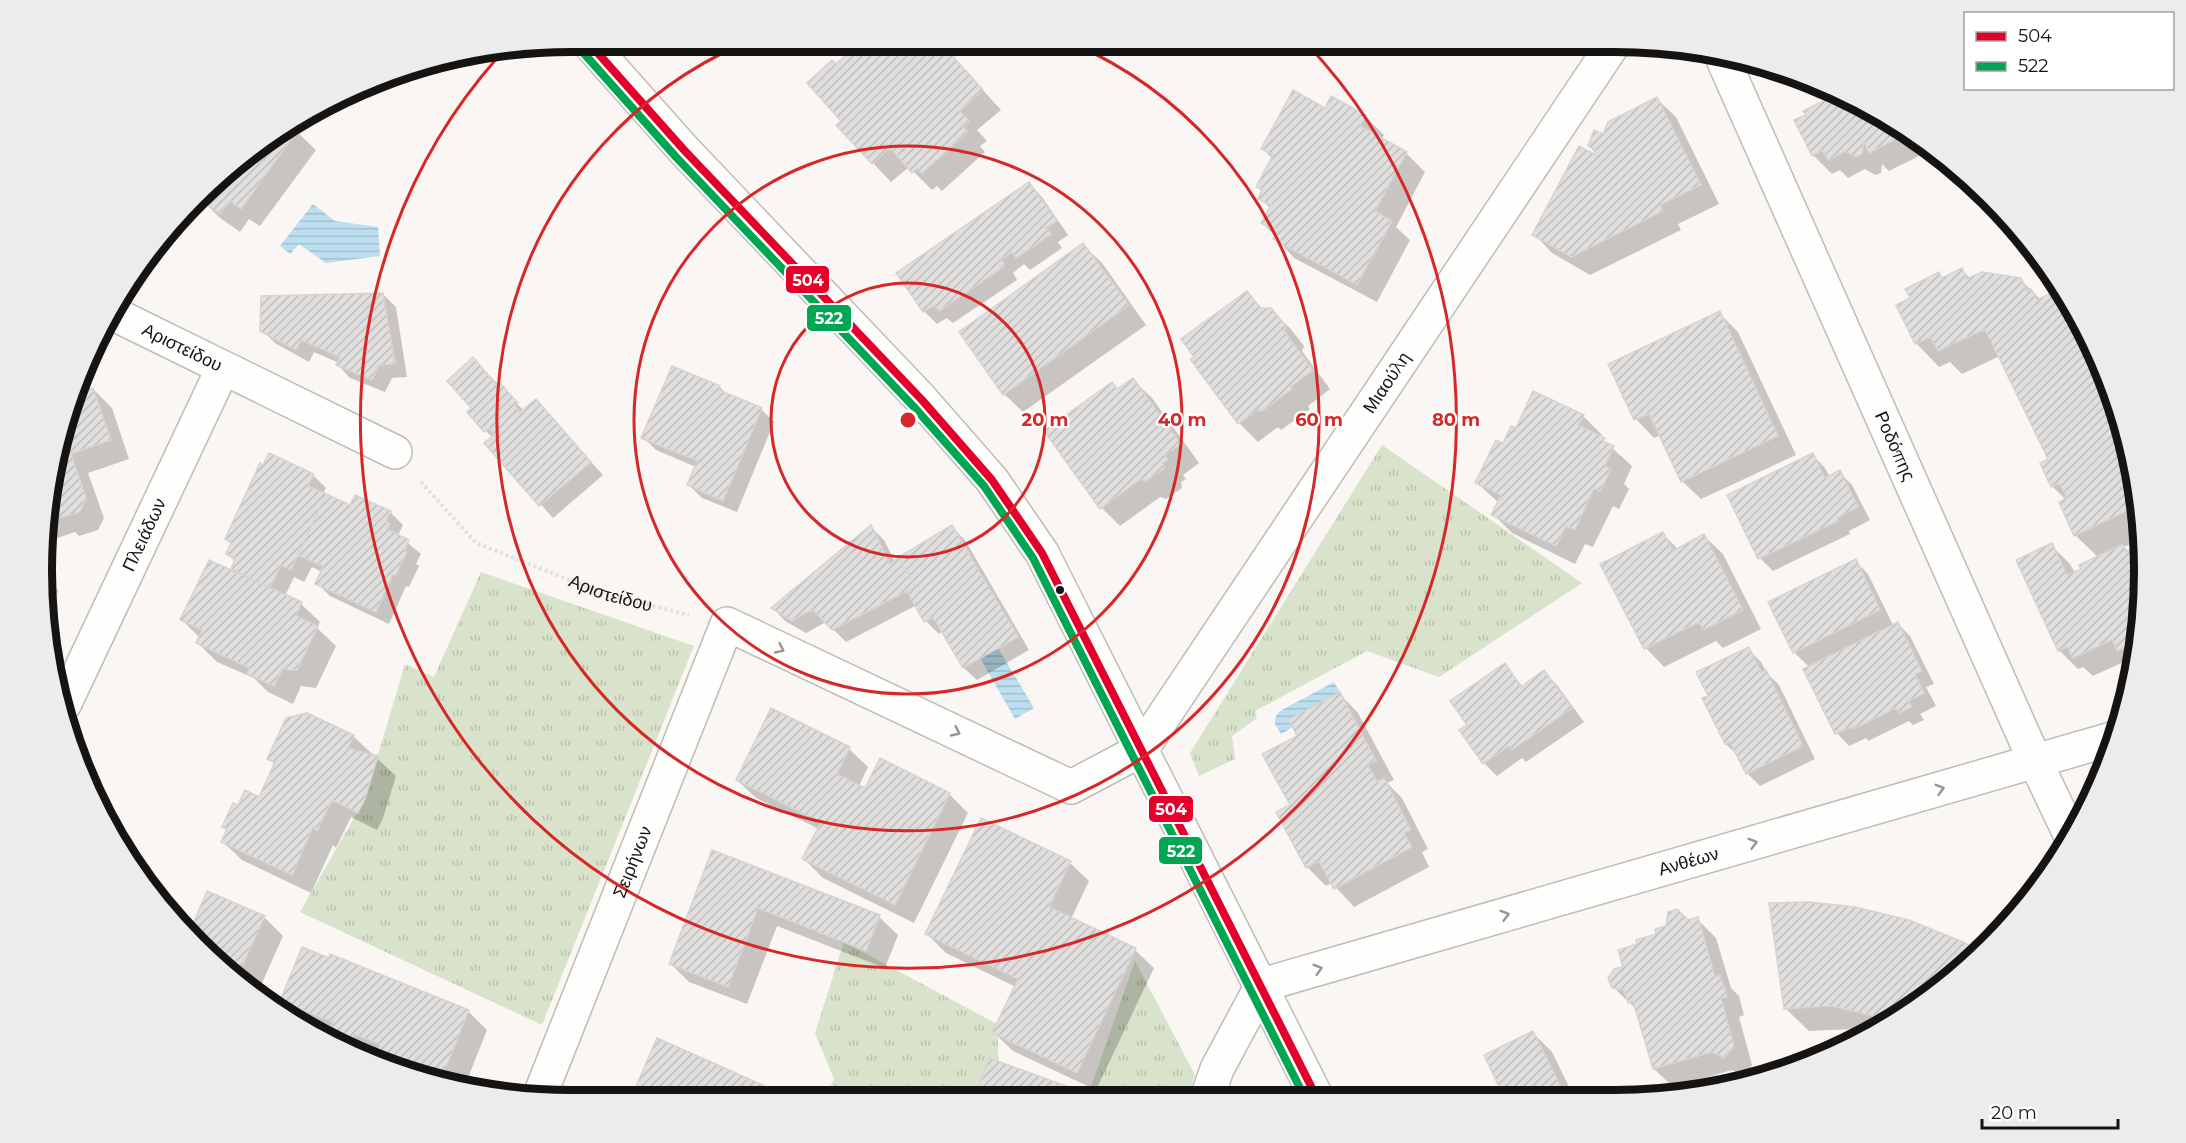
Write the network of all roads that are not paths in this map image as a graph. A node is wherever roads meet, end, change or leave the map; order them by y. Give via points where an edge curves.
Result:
1 (597, 52) edge
2 (1608, 52) edge
3 (1725, 64) edge
4 (119, 317) edge
5 (223, 368) junction
6 (394, 452) road end
7 (68, 697) edge
8 (2105, 741) edge
9 (1141, 750) junction
10 (2035, 762) junction
11 (2066, 827) edge
12 (1262, 985) junction
13 (542, 1089) edge
14 (1209, 1090) edge
15 (1313, 1090) edge

1 - 9 street via 992,480 1042,553
2 - 9 street, Μιαούλη
3 - 10 street, Ροδόπης
4 - 5 street, Αριστείδου
5 - 6 street, Αριστείδου
5 - 7 street, Πλειάδων
8 - 10 street, Ανθέων
9 - 12 street
13 -> 9 street, Σειρήνων via 727,624 1071,787
10 - 11 street, Ροδόπης
12 -> 10 street, Ανθέων
12 - 14 street via 1216,1069
12 - 15 street

